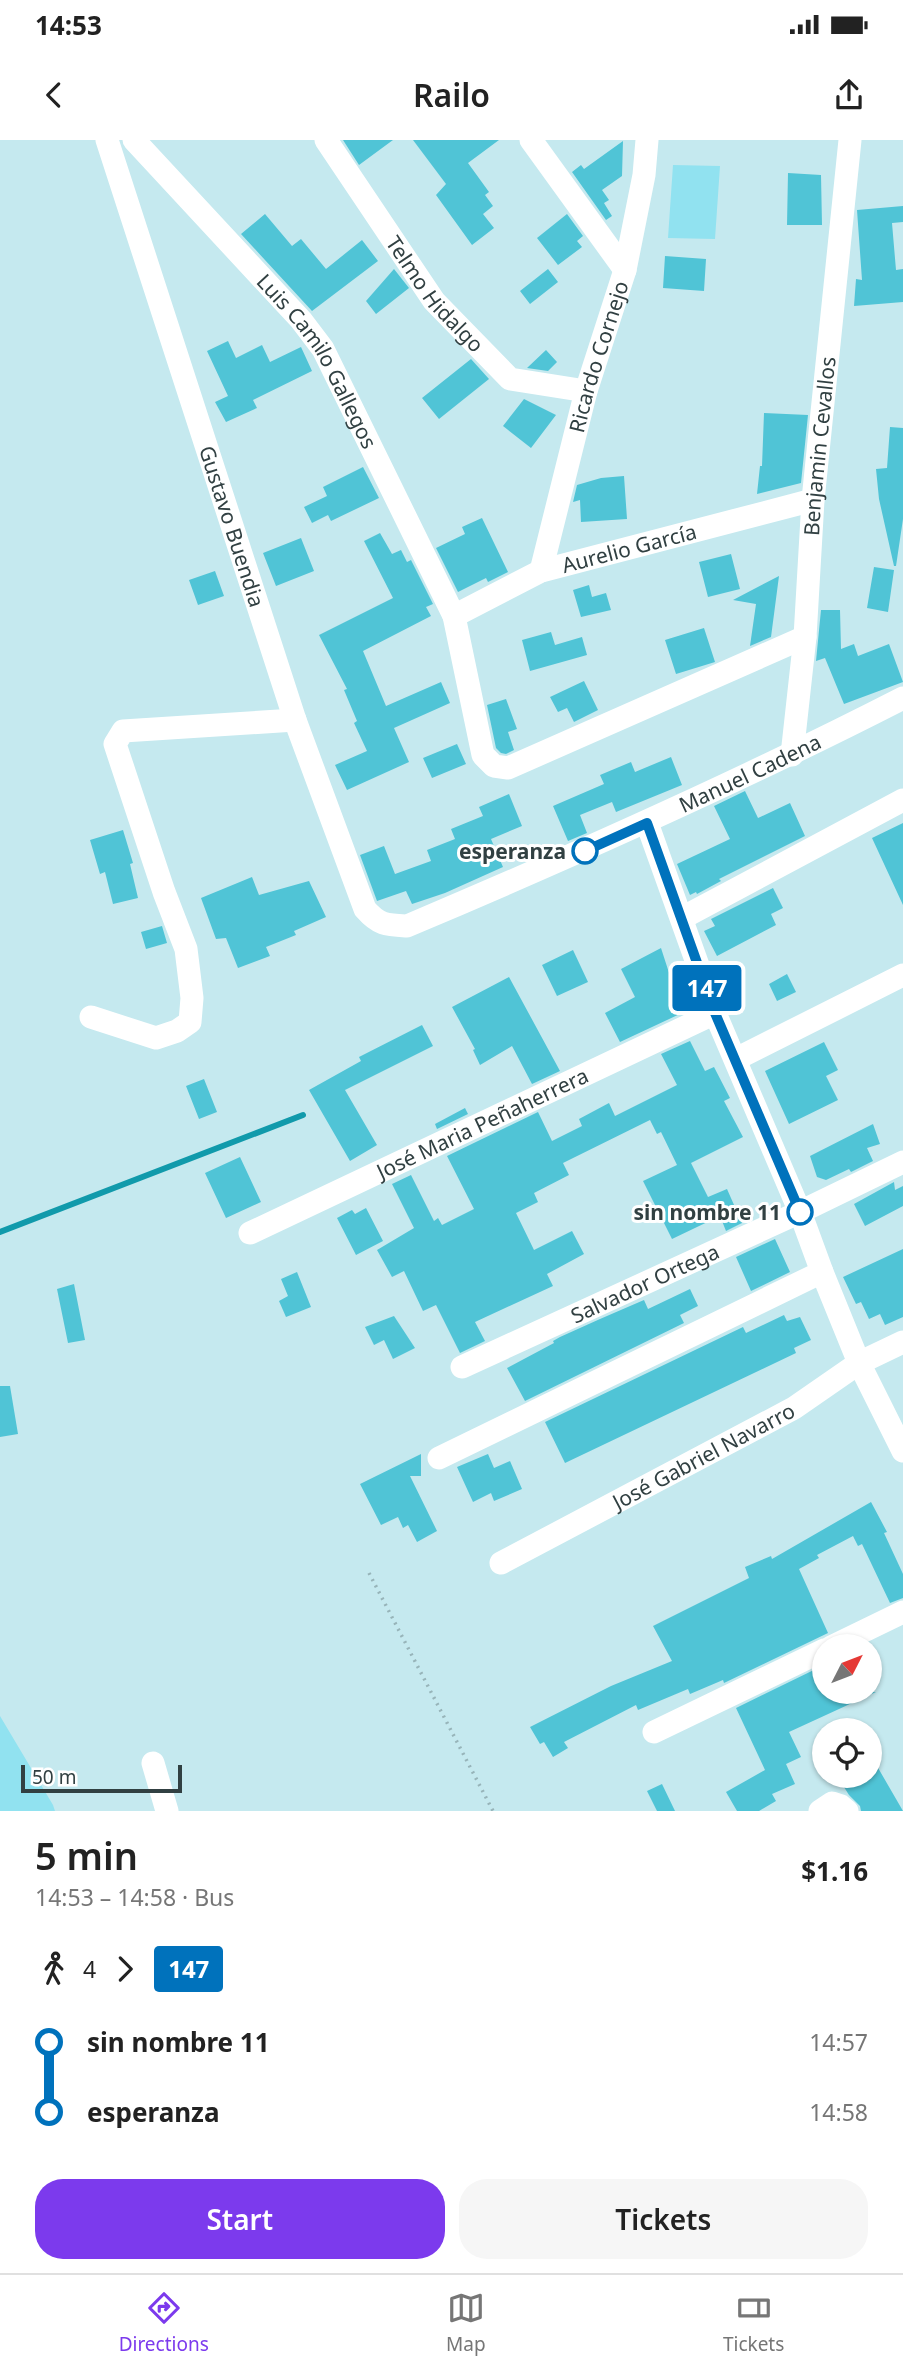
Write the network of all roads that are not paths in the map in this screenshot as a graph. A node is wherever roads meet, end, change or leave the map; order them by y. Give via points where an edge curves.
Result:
1 (107, 140) edge
2 (134, 140) edge
3 (326, 140) edge
4 (531, 140) edge
5 (646, 140) edge
6 (850, 140) edge
7 (625, 270) junction
8 (586, 391) junction
9 (813, 500) junction
10 (541, 570) junction
11 (453, 616) junction
12 (805, 637) junction
13 (903, 698) edge
14 (295, 719) junction
15 (792, 755) junction
16 (903, 800) edge
17 (647, 823) junction
18 (365, 909) joint
19 (682, 918) junction
20 (903, 975) edge
21 (715, 1013) junction
22 (91, 1017) dead end
23 (736, 1059) junction
24 (903, 1162) edge
25 (800, 1212) junction
26 (250, 1233) dead end
27 (822, 1272) junction
28 (903, 1342) edge
29 (859, 1363) junction
30 (462, 1367) dead end
31 (903, 1451) edge
32 (439, 1458) dead end
33 (501, 1563) dead end
34 (903, 1612) edge
35 (858, 1634) edge
36 (812, 1656) edge
37 (654, 1732) dead end
38 (153, 1763) dead end
39 (167, 1811) edge
40 (820, 1811) edge
41 (847, 1811) edge

1 - 14 street, Gustavo Buendia
2 - 11 street, Luis Camilo Gallegos via 324,349
3 - 8 street, Telmo Hidalgo via 434,301 510,379
4 - 7 street
5 - 7 street, Ricardo Cornejo
6 - 9 street, Benjamin Cevallos
7 - 8 street, Ricardo Cornejo
8 - 10 street, Ricardo Cornejo
9 - 10 street, Aurelio García
9 - 12 street, Benjamin Cevallos
10 - 11 street, Aurelio García
11 - 12 street, Luis Camilo Gallegos via 483,755 494,766 508,768
12 - 15 street, Benjamin Cevallos
13 - 15 street, Manuel Cadena
14 - 18 street, Gustavo Buendia
14 - 22 street via 123,731 115,744 186,950 190,1021 156,1038
15 - 17 street, Manuel Cadena
16 - 19 street
17 - 18 street, Manuel Cadena via 407,926 382,924
17 - 19 street
19 - 21 street
20 - 23 street
21 - 23 street
21 - 26 street, José Maria Peñaherrera
23 - 25 street
24 - 25 street, Salvador Ortega
25 - 27 street
25 - 30 street, Salvador Ortega
27 - 29 street
27 - 32 street
28 - 29 street, José Gabriel Navarro
29 - 31 street
29 - 33 street, José Gabriel Navarro via 794,1408
34 - 35 street
36 - 37 street
38 - 39 street
40 - 41 street via 832,1804

